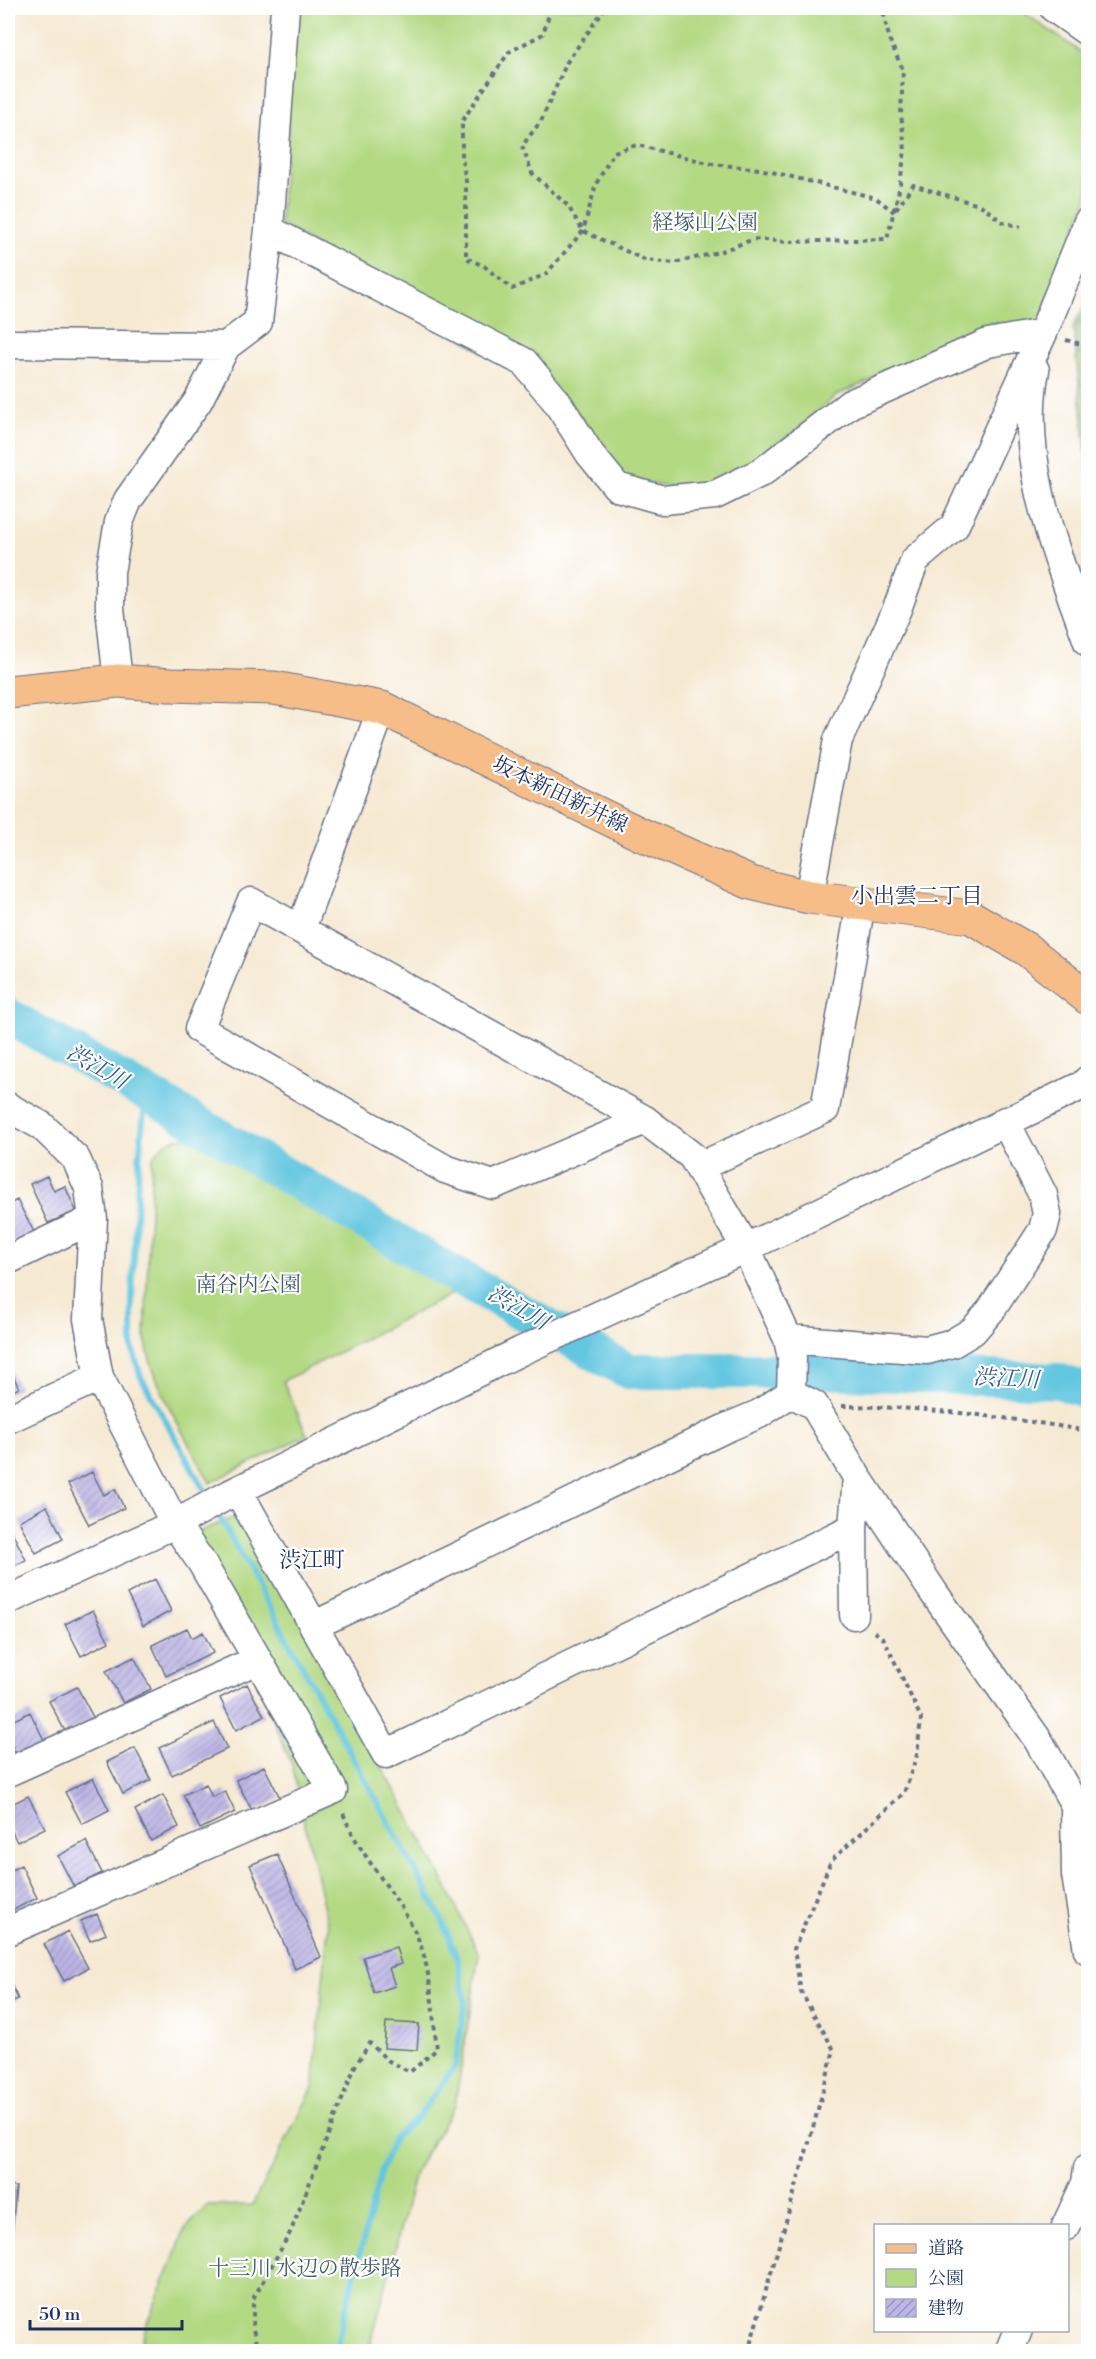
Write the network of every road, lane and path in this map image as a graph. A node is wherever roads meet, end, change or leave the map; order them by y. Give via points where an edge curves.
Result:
1 (285, 8) edge
2 (551, 8) edge
3 (605, 8) edge
4 (882, 8) edge
5 (1054, 8) edge
6 (1089, 32) edge
7 (894, 212) junction
8 (1089, 222) edge
9 (1021, 227) dead end
10 (269, 230) junction
11 (583, 231) junction
12 (1042, 333) junction
13 (8, 344) edge
14 (226, 346) junction
15 (1089, 642) edge
16 (118, 681) junction
17 (8, 692) edge
18 (381, 708) junction
19 (809, 897) junction
20 (861, 903) junction
21 (301, 929) junction
22 (1089, 998) edge
23 (1089, 1080) edge
24 (8, 1107) edge
25 (645, 1120) junction
26 (1005, 1121) junction
27 (699, 1167) junction
28 (93, 1219) junction
29 (747, 1248) junction
30 (8, 1260) edge
31 (790, 1349) junction
32 (99, 1377) junction
33 (802, 1399) junction
34 (8, 1419) edge
35 (1089, 1431) edge
36 (857, 1477) junction
37 (234, 1492) junction
38 (183, 1520) junction
39 (853, 1528) junction
40 (8, 1600) edge
41 (854, 1615) joint
42 (315, 1625) junction
43 (257, 1660) junction
44 (8, 1772) edge
45 (341, 1805) dead end
46 (8, 1931) edge
47 (1089, 1950) edge
48 (1089, 2168) edge
49 (1067, 2224) edge
50 (1018, 2332) edge
51 (258, 2352) edge
52 (748, 2352) edge
53 (1009, 2352) edge

1 - 10 street
2 - 11 path via 543,34 508,52 462,121 466,258 484,266 512,289 546,274
3 - 11 path via 567,62 541,121 522,146 532,172 568,206
4 - 7 path via 903,70 901,114 905,150
5 - 6 street
7 - 9 path via 913,185 982,206 1002,222
7 - 11 path via 887,239 788,242 754,238 674,263 645,260
7 - 11 path via 876,198 760,169 712,164 637,145 614,152 596,184
8 - 12 street
10 - 12 street via 524,362 617,487 663,500 715,495 762,472 850,404 988,343
10 - 14 street via 258,322
12 - 15 street via 1029,429 1046,523
12 - 19 street via 954,527 915,560 838,740
13 - 14 street
14 - 16 street via 198,401 128,500 119,522 110,572
16 - 17 main road, 坂本新田新井線
16 - 18 main road, 坂本新田新井線 via 274,688
18 - 19 main road, 坂本新田新井線 via 648,838 751,883
18 - 21 street
19 - 20 main road, 坂本新田新井線
20 - 22 main road, 坂本新田新井線 via 971,917 1026,949
20 - 27 street via 825,1109
21 - 25 street
21 - 25 street via 250,902 199,1029 446,1169 493,1185
23 - 26 street
24 - 28 street via 42,1126 76,1159 88,1188
25 - 27 street via 693,1156
26 - 29 street
26 - 31 street via 1043,1195 1047,1214 1043,1230 973,1331 927,1350
27 - 29 street
28 - 30 street
28 - 32 street via 88,1319
29 - 31 street
29 - 37 street via 521,1351
31 - 33 street
32 - 34 street
32 - 38 street
33 - 35 path via 974,1414
33 - 36 street
33 - 42 street via 726,1428
36 - 39 street
36 - 47 street via 1038,1740 1075,1805 1076,1875
37 - 38 street
37 - 42 street
38 - 40 street
38 - 43 street via 202,1563
39 - 41 street
39 - 42 street via 386,1754
41 - 52 path via 884,1639 921,1718 917,1755 904,1792 831,1861 794,1949 801,1992 834,2050
43 - 44 street
43 - 46 street via 333,1790
45 - 51 path via 351,1831 417,1937 427,1966 437,2049 410,2073 387,2060 369,2043 355,2066 291,2231 253,2299
48 - 49 street
50 - 53 street

